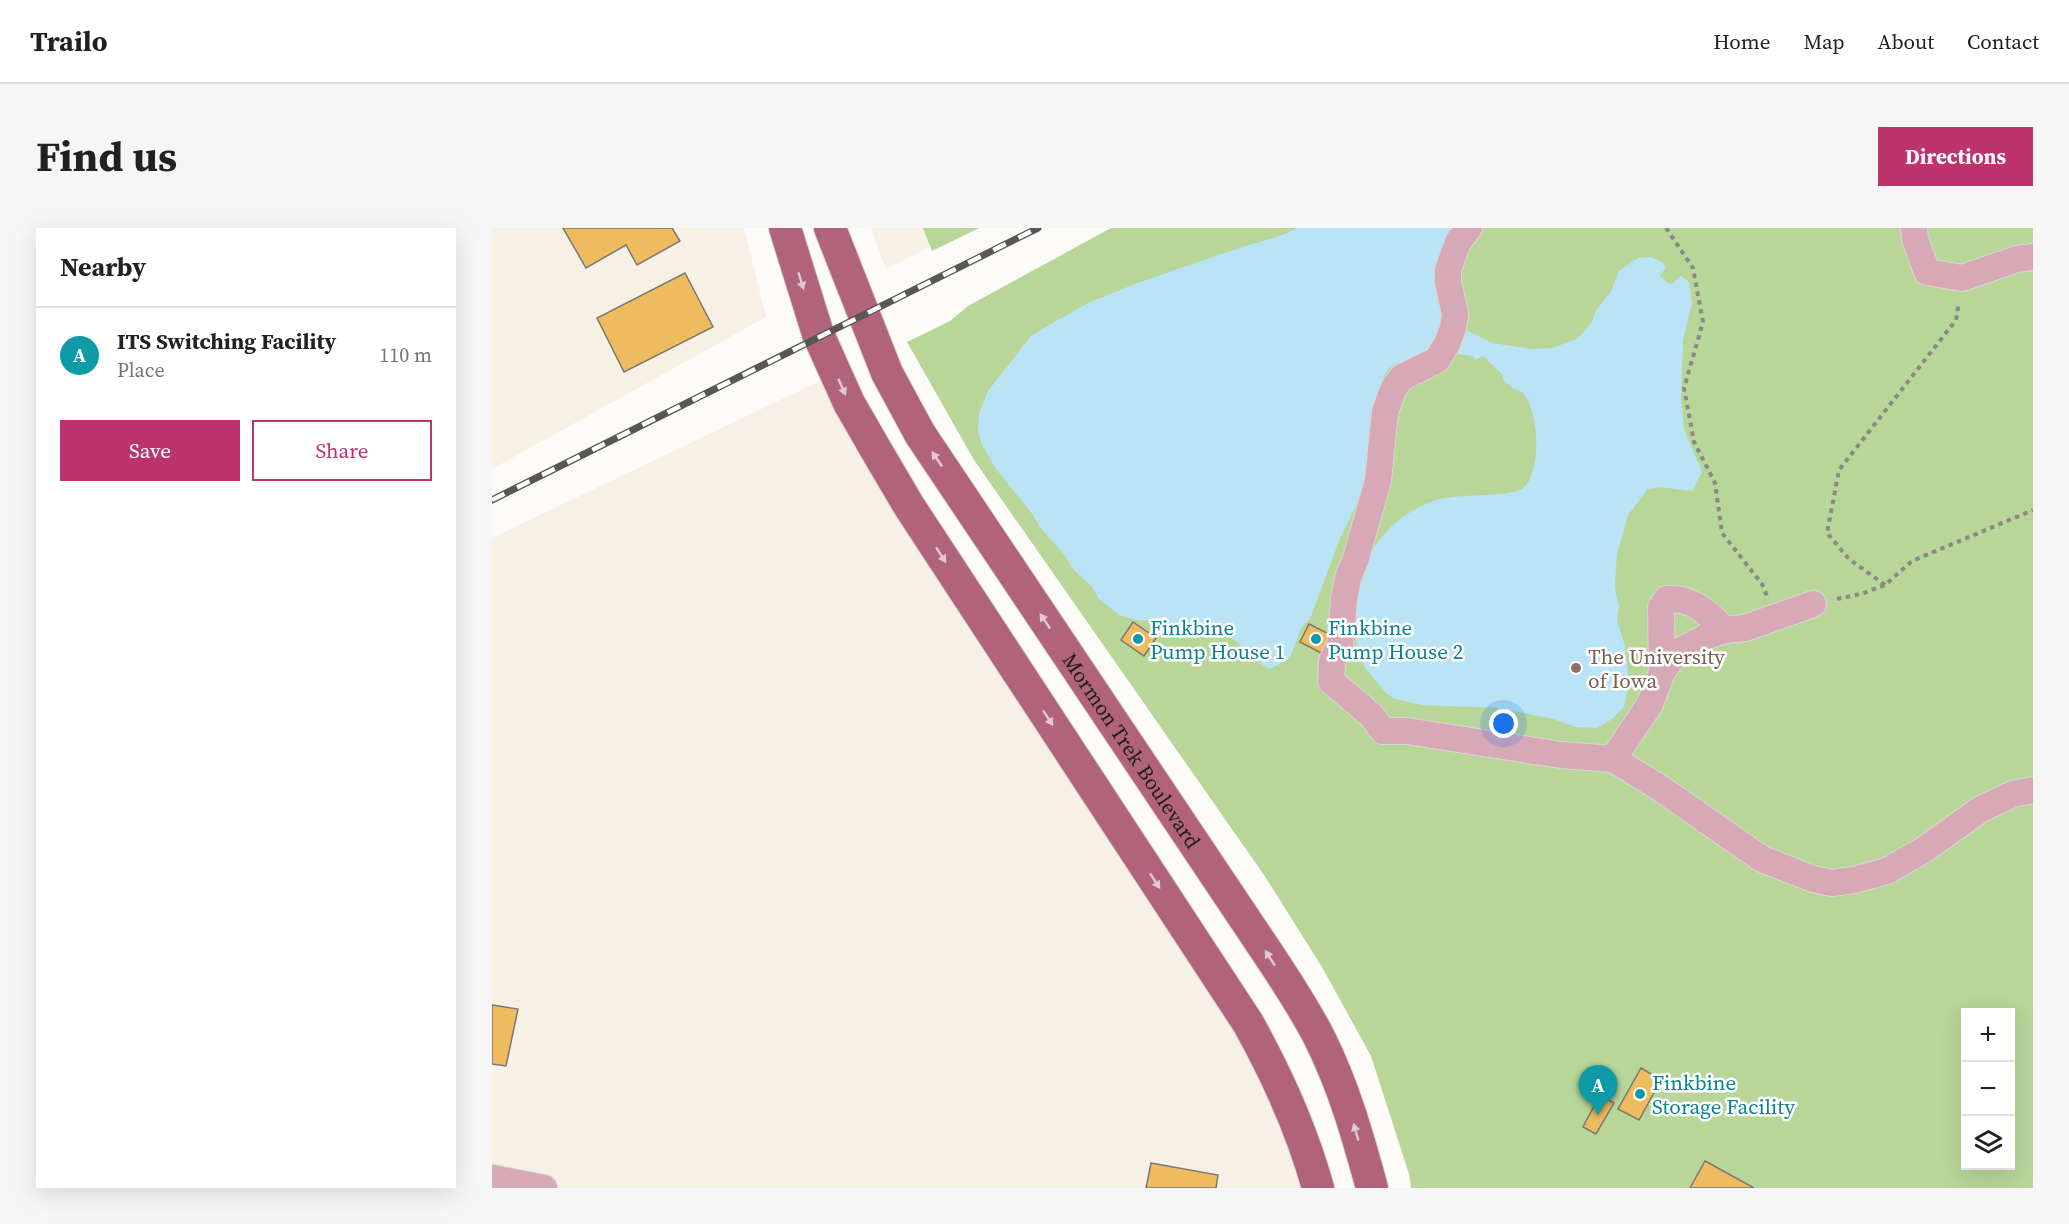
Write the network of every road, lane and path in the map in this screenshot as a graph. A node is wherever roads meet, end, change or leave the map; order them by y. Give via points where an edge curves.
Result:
1 (785, 228) edge
2 (830, 228) edge
3 (1469, 228) edge
4 (1666, 228) edge
5 (1914, 228) edge
6 (2033, 257) edge
7 (1962, 278) junction
8 (2033, 510) edge
9 (1886, 585) junction
10 (1813, 604) joint
11 (1775, 618) junction
12 (1725, 630) junction
13 (1662, 672) junction
14 (1613, 759) junction
15 (2033, 790) edge
16 (492, 1178) edge
17 (544, 1188) edge
18 (1318, 1188) edge
19 (1372, 1188) edge

1 -> 18 main road via 818,334 849,403 909,506 1248,1023 1275,1072
19 -> 2 main road, Mormon Trek Boulevard via 1352,1115 1320,1040 1295,995 920,435 887,373
3 - 14 lane via 1458,242 1448,270 1455,314 1447,344 1437,360 1401,378 1385,412 1378,481 1348,578 1340,645 1332,661 1331,681 1372,716 1383,731
4 - 11 path via 1693,268 1703,322 1684,388 1694,442 1715,483 1722,533 1762,584
5 - 7 lane via 1927,273
6 - 7 lane
7 - 9 path via 1956,320 1839,470 1827,532 1849,559
8 - 9 path via 1912,561
9 - 10 path
10 - 11 lane
11 - 12 lane
12 - 13 lane via 1676,653
12 - 13 lane via 1697,606 1680,598 1667,599 1660,607
13 - 14 lane via 1650,705
14 - 15 lane via 1762,859 1832,883 1887,871 1981,809 2013,794
16 - 17 lane

